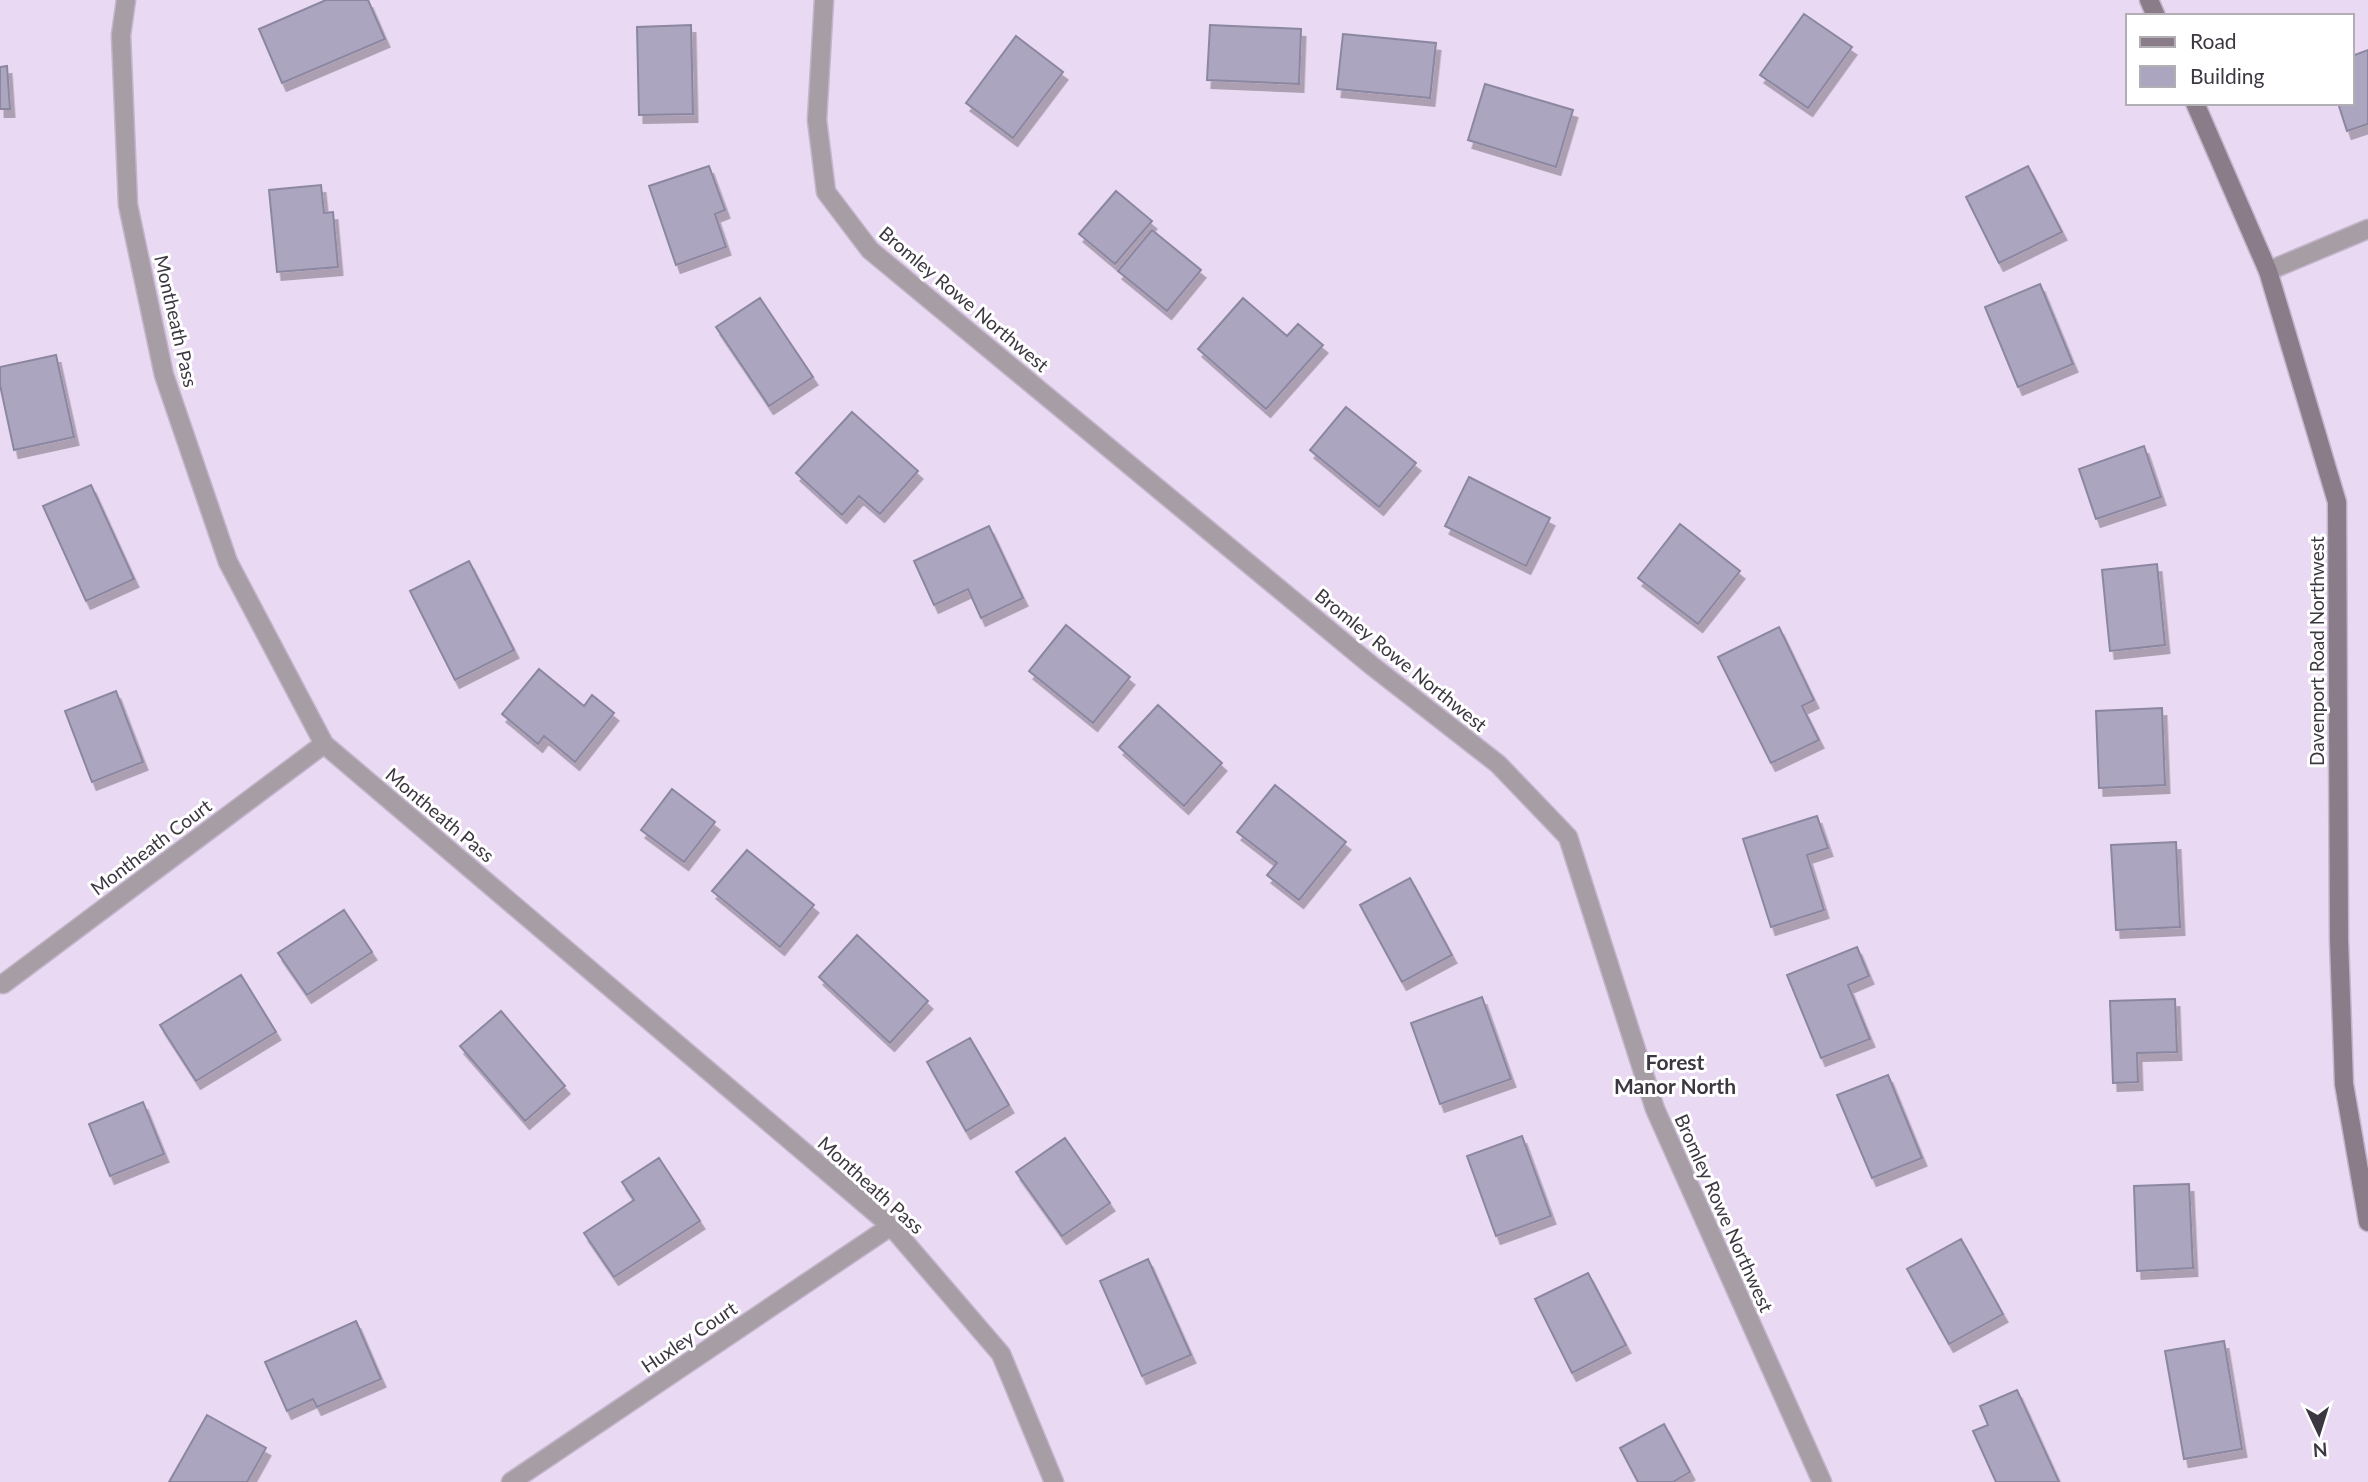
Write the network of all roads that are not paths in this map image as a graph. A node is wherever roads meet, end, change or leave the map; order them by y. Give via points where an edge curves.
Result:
1 (127, 0) edge
2 (824, 0) edge
3 (2196, 105) edge
4 (2368, 229) edge
5 (2268, 271) junction
6 (324, 744) junction
7 (4, 984) dead end
8 (2368, 1222) edge
9 (891, 1226) junction
10 (511, 1482) edge
11 (1054, 1482) edge
12 (1822, 1482) edge

1 - 6 street, Montheath Pass via 121,35 128,205 164,374 228,562
2 - 12 street, Bromley Rowe Northwest via 817,120 826,192 870,250 1371,665 1498,764 1567,837 1654,1109
3 - 5 street, Davenport Road Northwest
4 - 5 street
5 - 8 street, Davenport Road Northwest via 2337,502 2344,1084
6 - 7 street, Montheath Court
6 - 9 street, Montheath Pass
9 - 10 street, Huxley Court
9 - 11 street, Montheath Pass via 1001,1354

